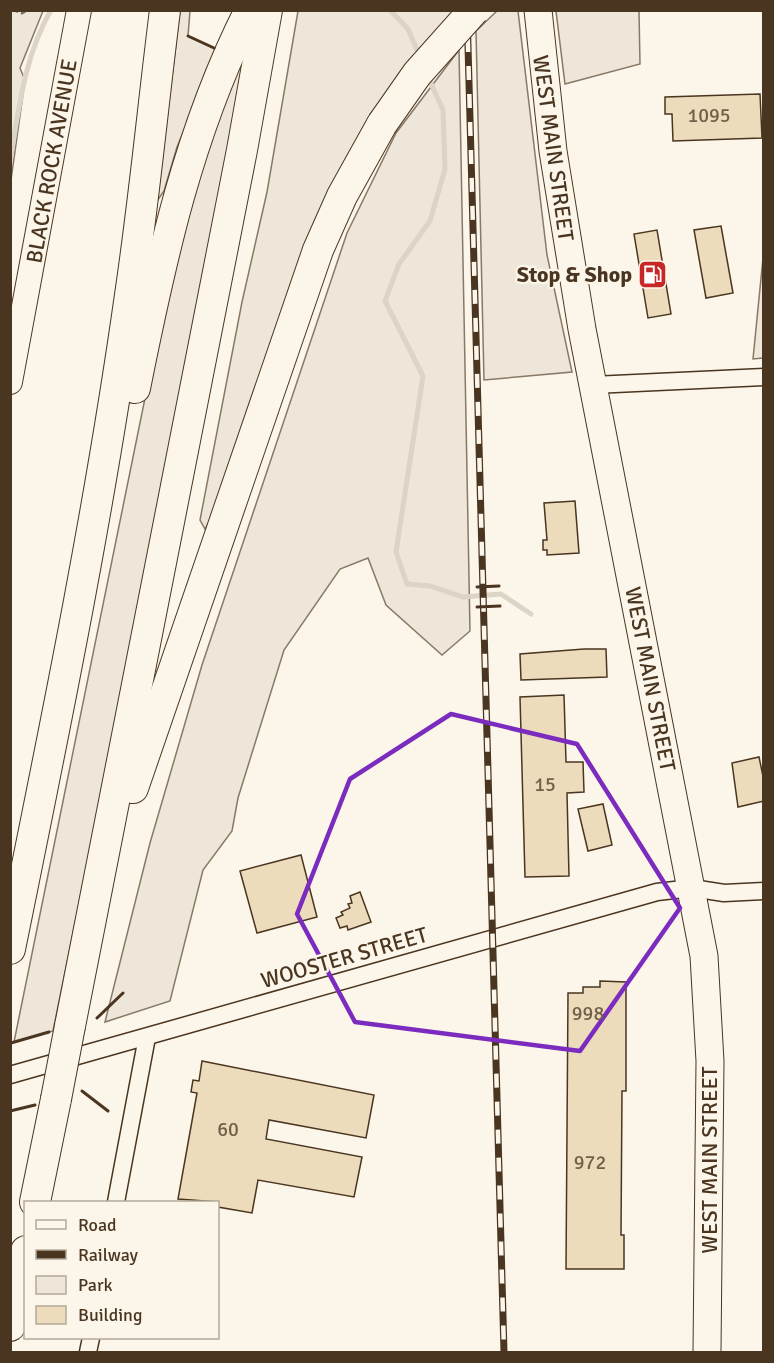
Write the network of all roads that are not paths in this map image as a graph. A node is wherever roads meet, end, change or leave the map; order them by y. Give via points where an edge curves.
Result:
1 (79, 10) edge
2 (153, 10) edge
3 (165, 10) edge
4 (249, 10) edge
5 (267, 10) edge
6 (474, 10) edge
7 (538, 10) edge
8 (153, 107) junction
9 (764, 377) edge
10 (10, 382) edge
11 (593, 385) junction
12 (48, 764) junction
13 (692, 888) junction
14 (764, 891) edge
15 (88, 937) junction
16 (10, 950) edge
17 (147, 1037) junction
18 (10, 1075) edge
19 (35, 1201) edge
20 (116, 1201) edge
21 (24, 1260) edge
22 (10, 1326) edge
23 (707, 1353) edge

1 - 10 street, BLACK ROCK AVENUE
2 - 8 highway
3 - 8 highway
4 - 12 highway via 193,146 169,230 80,669
5 - 15 highway
6 - 15 highway, bridge via 417,75 382,124 342,196 309,274 142,759
7 - 11 main road, WEST MAIN STREET via 553,151
8 - 12 highway via 109,429
9 - 11 street
11 - 13 main road, WEST MAIN STREET
12 - 16 highway
13 - 14 street, WOOSTER STREET via 724,893
13 - 17 street, WOOSTER STREET via 657,892
13 - 23 main road, WEST MAIN STREET via 704,956 709,1021
15 - 19 highway, bridge
17 - 18 street, WOOSTER STREET
17 - 20 street
21 - 22 highway

